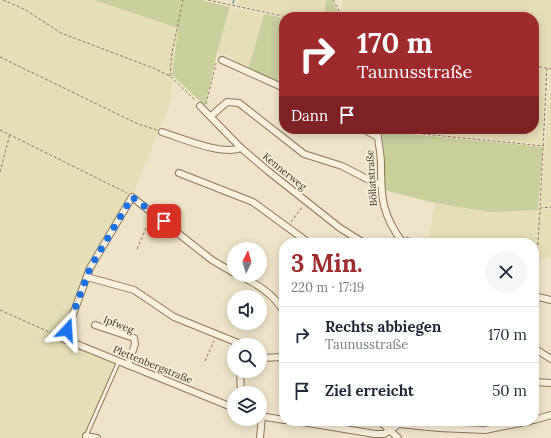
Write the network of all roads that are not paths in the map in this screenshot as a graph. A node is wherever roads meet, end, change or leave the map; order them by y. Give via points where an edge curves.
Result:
1 (222, 60) road end
2 (279, 86) edge
3 (203, 108) road end
4 (211, 116) junction
5 (162, 132) road end
6 (372, 134) edge
7 (378, 134) edge
8 (378, 137) junction
9 (241, 148) junction
10 (179, 173) dead end
11 (380, 184) junction
12 (302, 238) edge
13 (356, 238) edge
14 (399, 238) edge
15 (227, 269) edge
16 (87, 277) junction
17 (252, 282) edge
18 (539, 297) edge
19 (551, 300) edge
20 (279, 302) edge
21 (95, 325) dead end
22 (227, 339) edge
23 (539, 352) edge
24 (279, 357) edge
25 (267, 358) edge
26 (551, 360) edge
27 (119, 361) junction
28 (128, 364) junction
29 (539, 382) edge
30 (551, 382) edge
31 (227, 405) edge
32 (551, 416) edge
33 (267, 417) edge
34 (279, 419) edge
35 (539, 419) edge
36 (261, 426) edge
37 (326, 426) edge
38 (386, 426) edge
39 (394, 426) edge
40 (422, 426) edge
41 (505, 426) edge
42 (390, 429) junction
43 (86, 437) edge
44 (97, 438) edge
45 (260, 438) edge
46 (398, 438) edge

1 - 2 street
3 - 4 street, Kennerweg
4 - 9 street, Kennerweg
4 - 11 street via 227,102 239,104 304,154 342,166
5 - 9 street via 219,148
6 - 8 street
7 - 8 street, Böllatstraße
8 - 11 street, Böllatstraße
9 - 13 street, Kennerweg
10 - 12 street via 247,199
11 - 14 street, Böllatstraße via 383,209
15 - 16 street via 132,197
16 - 22 street via 134,290 174,316
16 - 27 street, Plettenbergstraße via 64,339
17 - 20 street
18 - 19 street
21 - 28 street, Ipfweg via 134,338 135,344
23 - 26 street
24 - 25 street
27 - 28 street, Plettenbergstraße
27 - 43 lane
28 - 31 street, Plettenbergstraße
29 - 30 street
32 - 35 street
33 - 34 street
36 - 45 street
37 - 42 street via 375,434 384,434
38 - 42 street
39 - 42 street
40 - 41 street via 485,430
42 - 46 street
43 - 44 street

